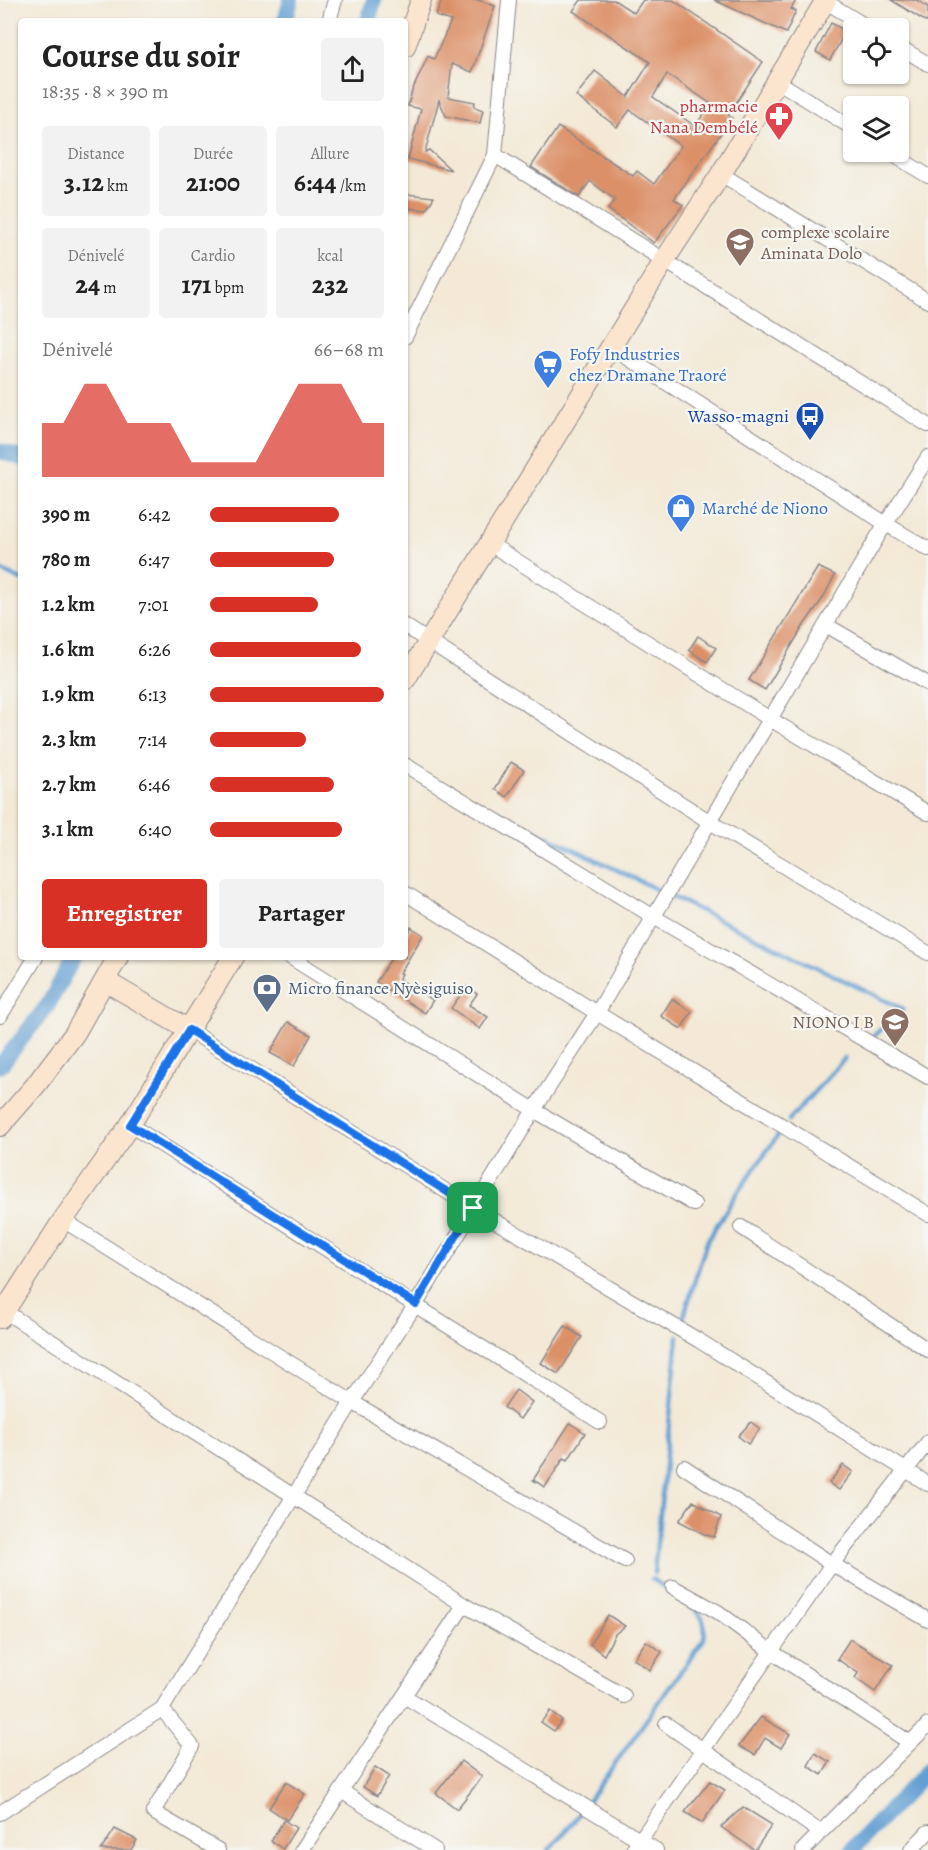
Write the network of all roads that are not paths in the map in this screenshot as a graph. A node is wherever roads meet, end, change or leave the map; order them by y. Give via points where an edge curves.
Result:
1 (335, 0) edge
2 (421, 0) edge
3 (509, 0) edge
4 (825, 0) edge
5 (330, 18) edge
6 (853, 18) edge
7 (408, 38) edge
8 (909, 53) edge
9 (928, 64) edge
10 (777, 81) junction
11 (843, 122) edge
12 (495, 155) junction
13 (905, 162) edge
14 (721, 174) junction
15 (928, 176) edge
16 (664, 261) junction
17 (928, 301) edge
18 (408, 331) edge
19 (611, 347) junction
20 (928, 425) edge
21 (928, 457) edge
22 (886, 524) junction
23 (490, 543) junction
24 (928, 549) edge
25 (826, 625) junction
26 (408, 628) edge
27 (430, 640) junction
28 (408, 675) edge
29 (928, 684) edge
30 (770, 719) junction
31 (408, 767) edge
32 (928, 813) edge
33 (710, 822) junction
34 (408, 895) edge
35 (654, 917) junction
36 (928, 953) edge
37 (34, 960) edge
38 (116, 960) edge
39 (231, 960) edge
40 (295, 960) edge
41 (105, 981) junction
42 (597, 1013) junction
43 (0, 1016) edge
44 (189, 1030) junction
45 (928, 1077) edge
46 (534, 1110) junction
47 (130, 1125) junction
48 (0, 1126) edge
49 (694, 1204) dead end
50 (473, 1208) junction
51 (928, 1214) edge
52 (63, 1220) junction
53 (741, 1227) dead end
54 (416, 1304) junction
55 (2, 1315) edge
56 (928, 1350) edge
57 (352, 1402) junction
58 (600, 1422) dead end
59 (928, 1442) edge
60 (684, 1467) dead end
61 (906, 1471) junction
62 (928, 1484) edge
63 (294, 1497) junction
64 (625, 1561) dead end
65 (831, 1564) junction
66 (673, 1587) dead end
67 (464, 1605) junction
68 (928, 1620) edge
69 (772, 1652) junction
70 (404, 1696) junction
71 (624, 1696) dead end
72 (162, 1709) junction
73 (666, 1724) dead end
74 (928, 1725) edge
75 (909, 1742) junction
76 (704, 1750) junction
77 (341, 1791) junction
78 (0, 1813) edge
79 (820, 1832) junction
80 (928, 1832) edge
81 (636, 1845) edge
82 (218, 1850) edge
83 (302, 1850) edge
84 (435, 1850) edge
85 (656, 1850) edge
86 (803, 1850) edge
87 (911, 1850) edge

1 - 5 street
2 - 7 street
3 - 12 street
4 - 6 street
4 - 10 street
8 - 9 street
10 - 11 street
10 - 14 street
12 - 16 street
12 - 18 street
13 - 15 street
14 - 16 street
14 - 17 street
16 - 19 street
16 - 20 street
19 - 22 street
19 - 23 street
21 - 22 street
22 - 24 street
22 - 25 street
23 - 27 street
23 - 30 street
25 - 29 street
25 - 30 street
26 - 27 street
27 - 28 street
27 - 33 street
30 - 32 street
30 - 33 street
31 - 35 street
33 - 35 street
33 - 36 street
34 - 42 street
35 - 42 street
35 - 45 street
37 - 43 street
38 - 41 street
39 - 44 street
40 - 46 street
41 - 44 street
41 - 48 street via 75,1033
42 - 46 street
42 - 51 street
44 - 47 street
44 - 50 street
46 - 49 street
46 - 50 street
47 - 52 street
47 - 54 street
50 - 54 street
50 - 61 street via 698,1340
52 - 55 street
52 - 57 street
53 - 56 street
54 - 57 street
54 - 58 street
55 - 63 street
57 - 63 street
57 - 64 street
59 - 61 street
60 - 65 street
61 - 62 street
61 - 65 street
63 - 67 street
63 - 72 street
65 - 68 street
65 - 69 street
66 - 69 street via 718,1612
67 - 70 street
67 - 71 street
69 - 75 street
69 - 76 street
70 - 77 street
70 - 81 street via 575,1800
72 - 78 street
72 - 82 street via 192,1746 153,1812
73 - 76 street
74 - 75 street
75 - 79 street
76 - 79 street
76 - 81 street
77 - 83 street
77 - 84 street
79 - 86 street
80 - 87 street
81 - 85 street

